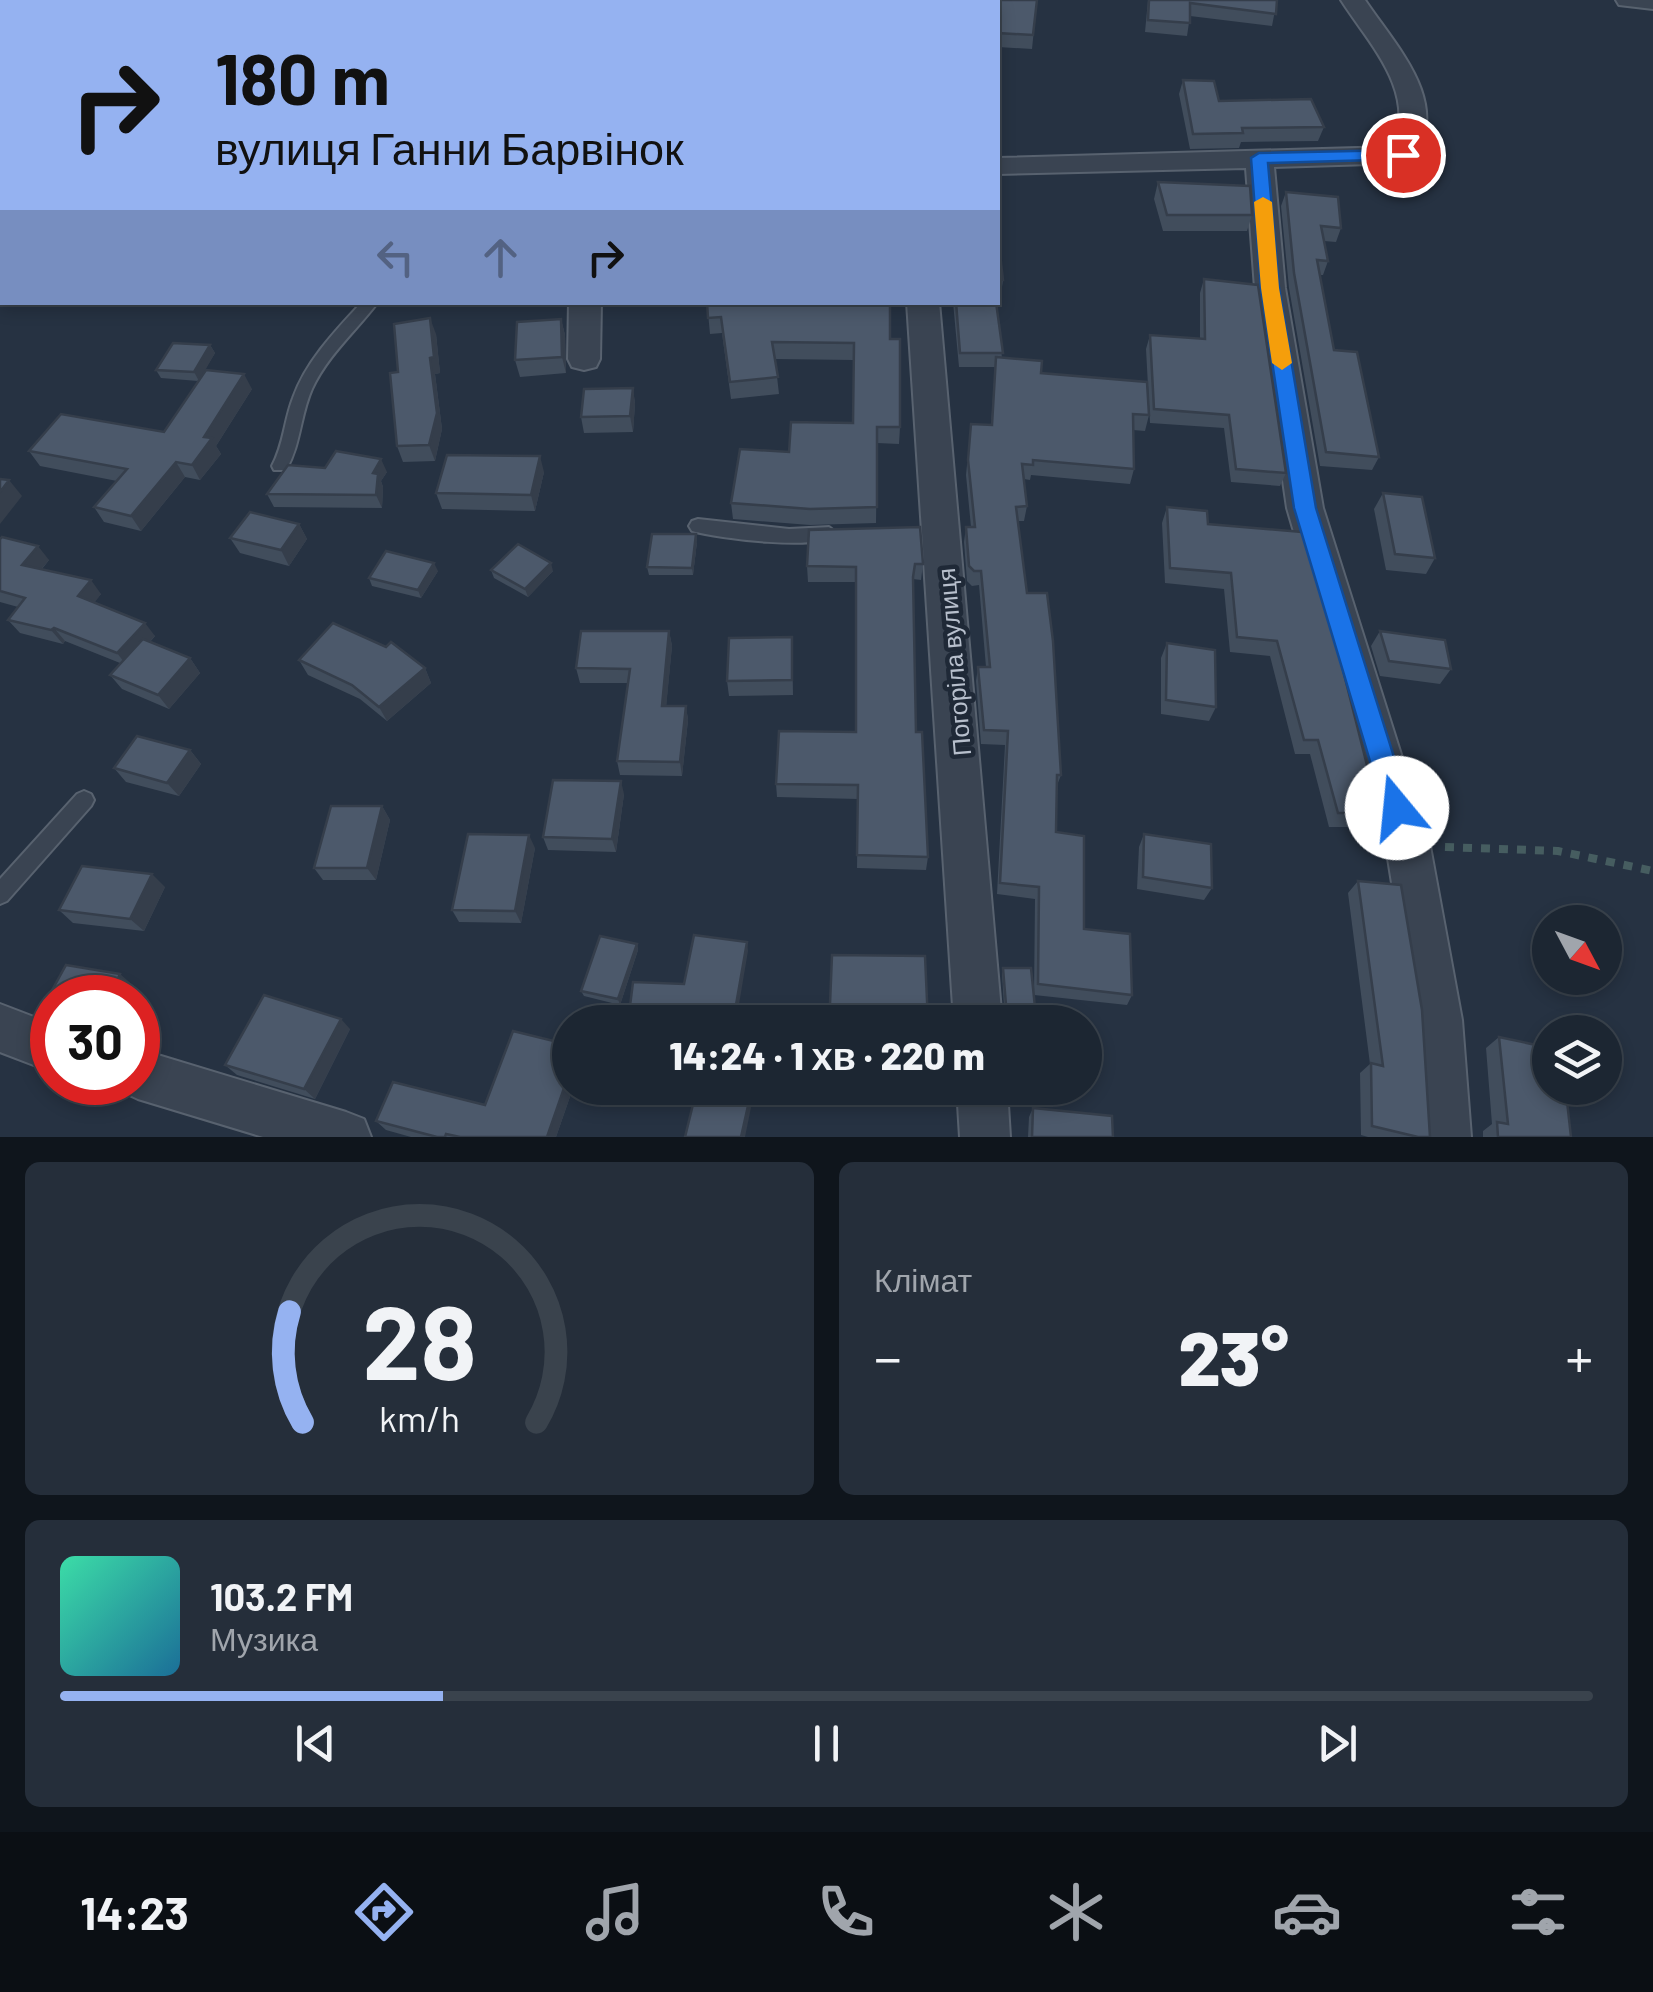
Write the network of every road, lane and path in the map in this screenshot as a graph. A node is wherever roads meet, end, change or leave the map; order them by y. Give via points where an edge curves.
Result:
1 (1354, 0) edge
2 (1628, 0) edge
3 (1653, 2) edge
4 (1259, 158) junction
5 (1000, 166) edge
6 (368, 305) edge
7 (585, 305) edge
8 (923, 305) edge
9 (584, 359) dead end
10 (280, 466) dead end
11 (698, 526) dead end
12 (846, 534) edge
13 (84, 800) dead end
14 (1408, 846) junction
15 (1653, 871) edge
16 (0, 894) edge
17 (976, 1005) edge
18 (0, 1028) edge
19 (30, 1040) edge
20 (160, 1082) edge
21 (983, 1105) edge
22 (288, 1129) edge
23 (346, 1137) edge
24 (985, 1137) edge
25 (1446, 1137) edge

1 - 4 street via 1410,88 1413,138 1403,155
2 - 3 street
4 - 5 street
4 - 14 street via 1270,288 1305,508
6 - 10 lane via 300,396 292,449
7 - 9 street
8 - 17 street, Погоріла вулиця via 932,535
11 - 12 lane via 789,536
13 - 16 lane
14 - 15 path via 1558,851
14 - 25 street via 1438,1020
18 - 19 street
20 - 22 street
21 - 24 street
22 - 23 street

